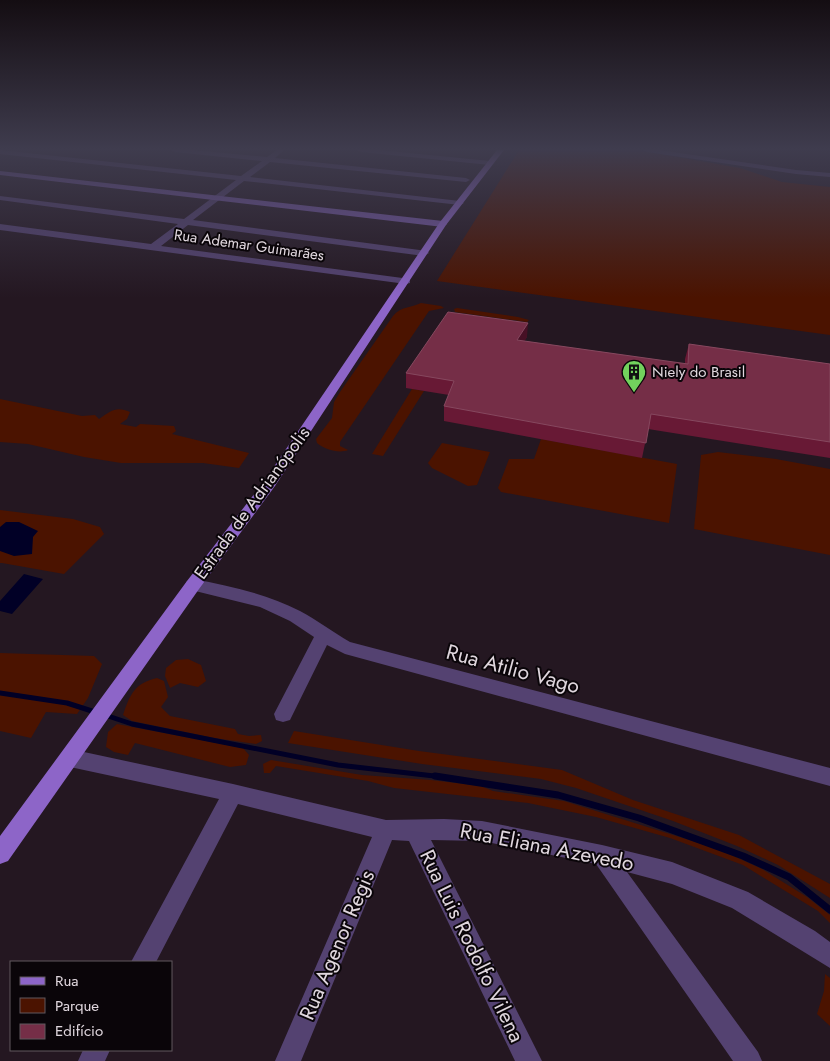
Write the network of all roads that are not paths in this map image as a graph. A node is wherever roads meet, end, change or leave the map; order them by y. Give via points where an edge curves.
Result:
1 (12, 200) edge
2 (215, 200) edge
3 (230, 200) edge
4 (423, 200) edge
5 (463, 200) edge
6 (460, 204) junction
7 (187, 221) junction
8 (442, 224) junction
9 (0, 227) edge
10 (153, 247) junction
11 (424, 253) junction
12 (406, 281) junction
13 (192, 586) junction
14 (323, 636) junction
15 (283, 714) dead end
16 (75, 750) junction
17 (830, 777) edge
18 (233, 793) junction
19 (386, 830) junction
20 (415, 831) junction
21 (0, 854) edge
22 (602, 855) junction
23 (830, 956) edge
24 (144, 961) edge
25 (288, 1061) edge
26 (529, 1061) edge
27 (749, 1061) edge

1 - 7 street
2 - 7 street
3 - 8 main road
4 - 6 street
5 - 6 main road, Estrada de Adrianópolis
6 - 8 main road, Estrada de Adrianópolis
7 - 10 street
7 - 11 street
8 - 11 main road, Estrada de Adrianópolis
9 - 10 street, Rua Ademar Guimarães
10 - 12 street, Rua Ademar Guimarães
11 - 12 main road, Estrada de Adrianópolis
12 - 13 main road, Estrada de Adrianópolis via 270,483
13 - 14 street, Rua Atilio Vago via 264,601 291,613
13 - 16 main road, Estrada de Adrianópolis
14 - 15 street
14 - 17 street, Rua Atilio Vago via 345,648
16 - 18 street, Rua Eliana Azevedo
16 - 21 main road, Estrada de Adrianópolis
18 - 19 street, Rua Eliana Azevedo
18 - 24 street
19 - 20 street, Rua Eliana Azevedo
19 - 25 street, Rua Agenor Regis
20 - 22 street, Rua Eliana Azevedo via 482,831
20 - 26 street, Rua Luis Rodolfo Vilena
22 - 23 street, Rua Eliana Azevedo via 672,873 740,900
22 - 27 street

